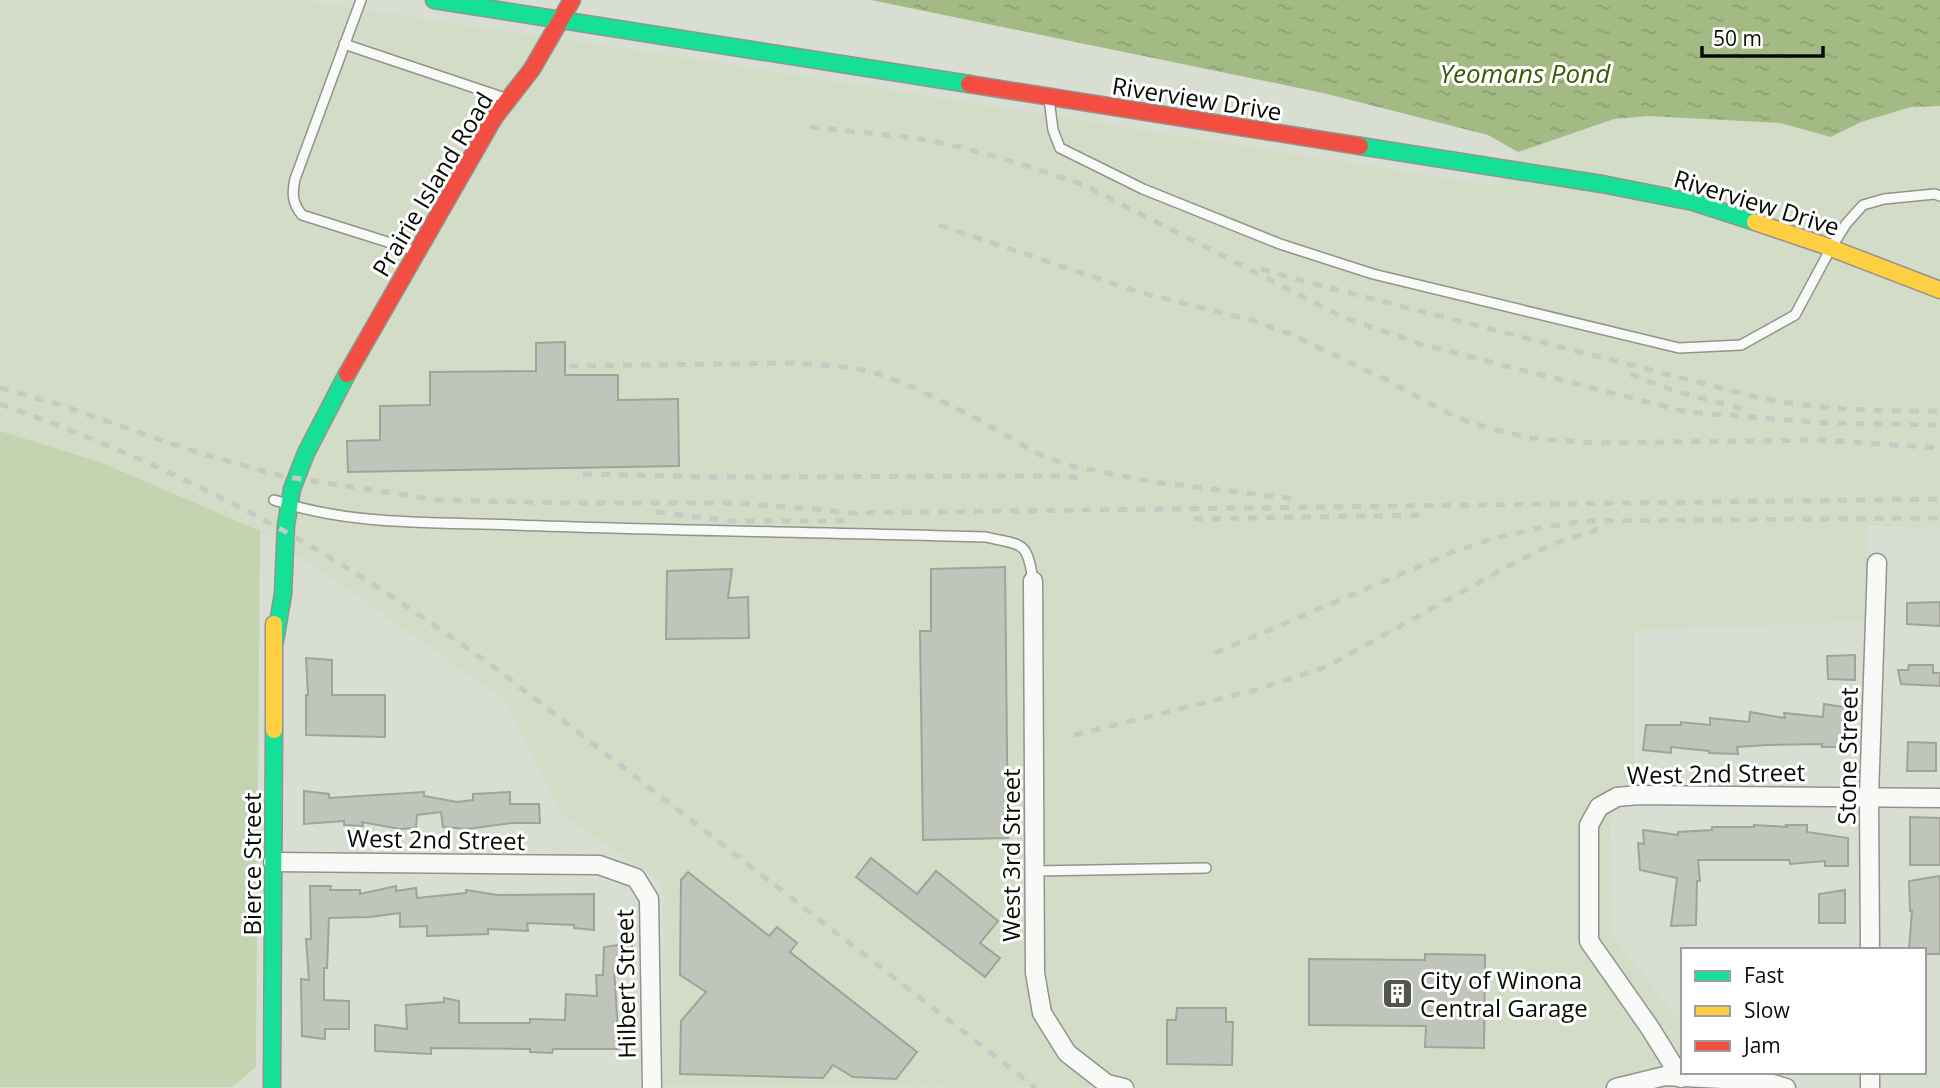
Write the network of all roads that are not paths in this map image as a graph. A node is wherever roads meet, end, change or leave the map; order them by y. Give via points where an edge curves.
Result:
1 (361, 0) edge
2 (434, 0) edge
3 (572, 0) edge
4 (562, 19) junction
5 (344, 44) junction
6 (1048, 98) junction
7 (509, 99) junction
8 (1940, 196) edge
9 (1831, 248) junction
10 (417, 251) junction
11 (1940, 290) edge
12 (281, 502) junction
13 (1877, 563) dead end
14 (1033, 581) joint
15 (1869, 796) junction
16 (1940, 798) edge
17 (273, 862) junction
18 (599, 865) joint
19 (1206, 868) dead end
20 (1035, 871) junction
21 (1870, 948) edge
22 (1681, 1078) junction
23 (272, 1088) edge
24 (652, 1088) edge
25 (1124, 1088) edge
26 (1616, 1088) edge
27 (1786, 1088) edge

1 - 5 lane
2 - 4 street, Riverview Drive
3 - 4 street, Prairie Island Road
4 - 6 street, Riverview Drive
4 - 7 street, Prairie Island Road
5 - 7 lane
5 - 10 lane via 295,179 294,203 302,215
6 - 9 street, Riverview Drive via 1602,184 1693,202
6 - 9 lane via 1060,148 1143,189 1268,239 1373,274 1679,348 1741,345 1795,315
7 - 10 street, Prairie Island Road
8 - 9 lane via 1884,199 1863,205
9 - 11 street, Riverview Drive
10 - 12 street, Prairie Island Road via 335,395 303,430 281,476
12 - 14 lane via 359,519 986,537 1023,546
12 - 17 street, Bierce Street via 284,586 275,640
13 - 15 street, Stone Street
14 - 20 street, West 3rd Street
15 - 16 street, West 2nd Street
15 - 21 street, Stone Street
15 - 22 street, West 2nd Street via 1639,795 1617,797 1600,807 1589,825 1589,942
17 - 18 street, West 2nd Street
17 - 23 street, Bierce Street
18 - 24 street, Hilbert Street via 636,878 649,899
19 - 20 lane
20 - 25 street, West 3rd Street via 1035,973 1042,1013 1067,1053 1107,1084
22 - 26 street via 1665,1076
22 - 27 street via 1762,1081

